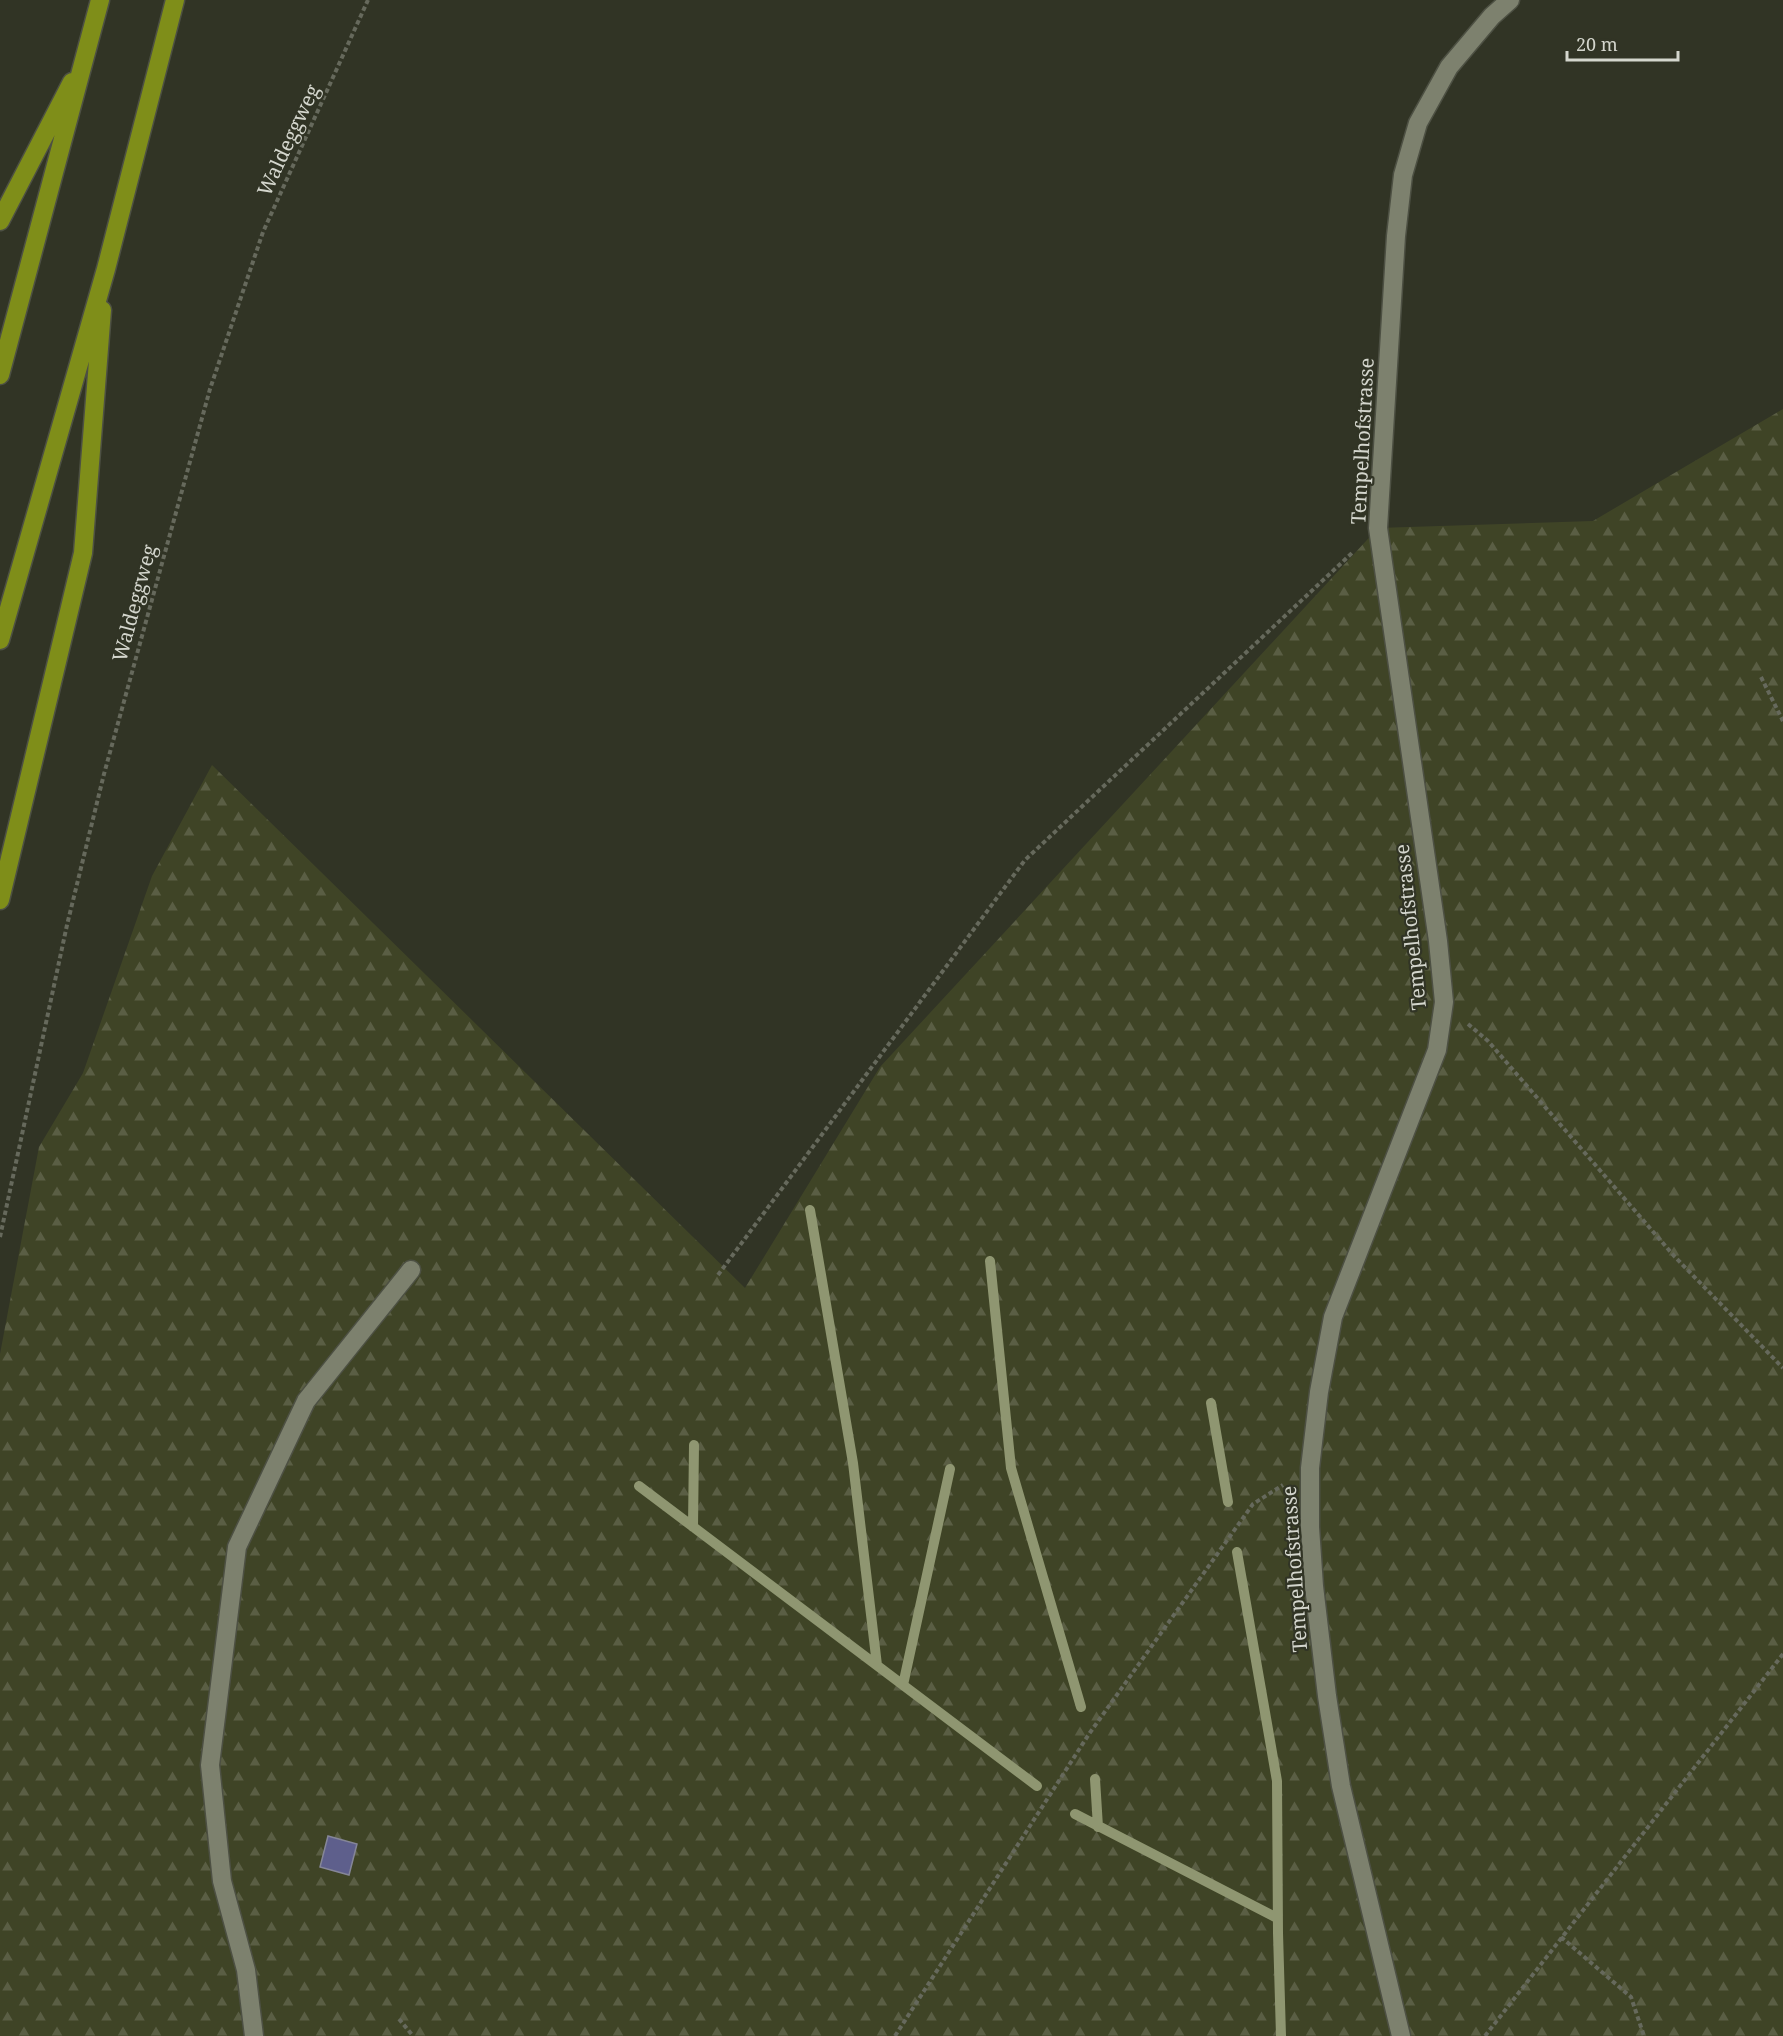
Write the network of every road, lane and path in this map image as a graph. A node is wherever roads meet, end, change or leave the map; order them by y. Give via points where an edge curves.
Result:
1 (100, 0) edge
2 (175, 0) edge
3 (368, 0) edge
4 (1510, 0) edge
5 (87, 54) junction
6 (0, 221) edge
7 (105, 269) junction
8 (0, 375) edge
9 (1378, 528) junction
10 (0, 640) edge
11 (1761, 677) dead end
12 (1783, 721) edge
13 (0, 900) edge
14 (1444, 1002) junction
15 (0, 1237) edge
16 (411, 1270) dead end
17 (718, 1275) dead end
18 (1783, 1368) edge
19 (1310, 1468) junction
20 (1783, 1654) edge
21 (1562, 1937) junction
22 (399, 2019) dead end
23 (254, 2036) edge
24 (413, 2036) edge
25 (895, 2036) edge
26 (1401, 2036) edge
27 (1485, 2036) edge
28 (1644, 2036) edge

1 - 5 highway
2 - 7 highway
3 - 15 path, Waldeggweg via 263,232 207,400 104,774 67,925
4 - 9 street, Tempelhofstrasse via 1449,67 1418,123 1402,175
5 - 6 highway
5 - 8 highway
7 - 10 highway
7 - 13 highway via 83,553
9 - 14 street, Tempelhofstrasse
9 - 17 path via 1025,860
11 - 12 path
14 - 18 path via 1488,1041 1676,1257
14 - 19 street, Tempelhofstrasse via 1437,1050 1333,1317
16 - 23 street via 306,1401 237,1548 210,1765 222,1881 246,1970
19 - 25 path via 1252,1504 1089,1734
19 - 26 street, Tempelhofstrasse via 1314,1586 1341,1786
20 - 21 path
21 - 27 path
21 - 28 path via 1631,1997
22 - 24 path

